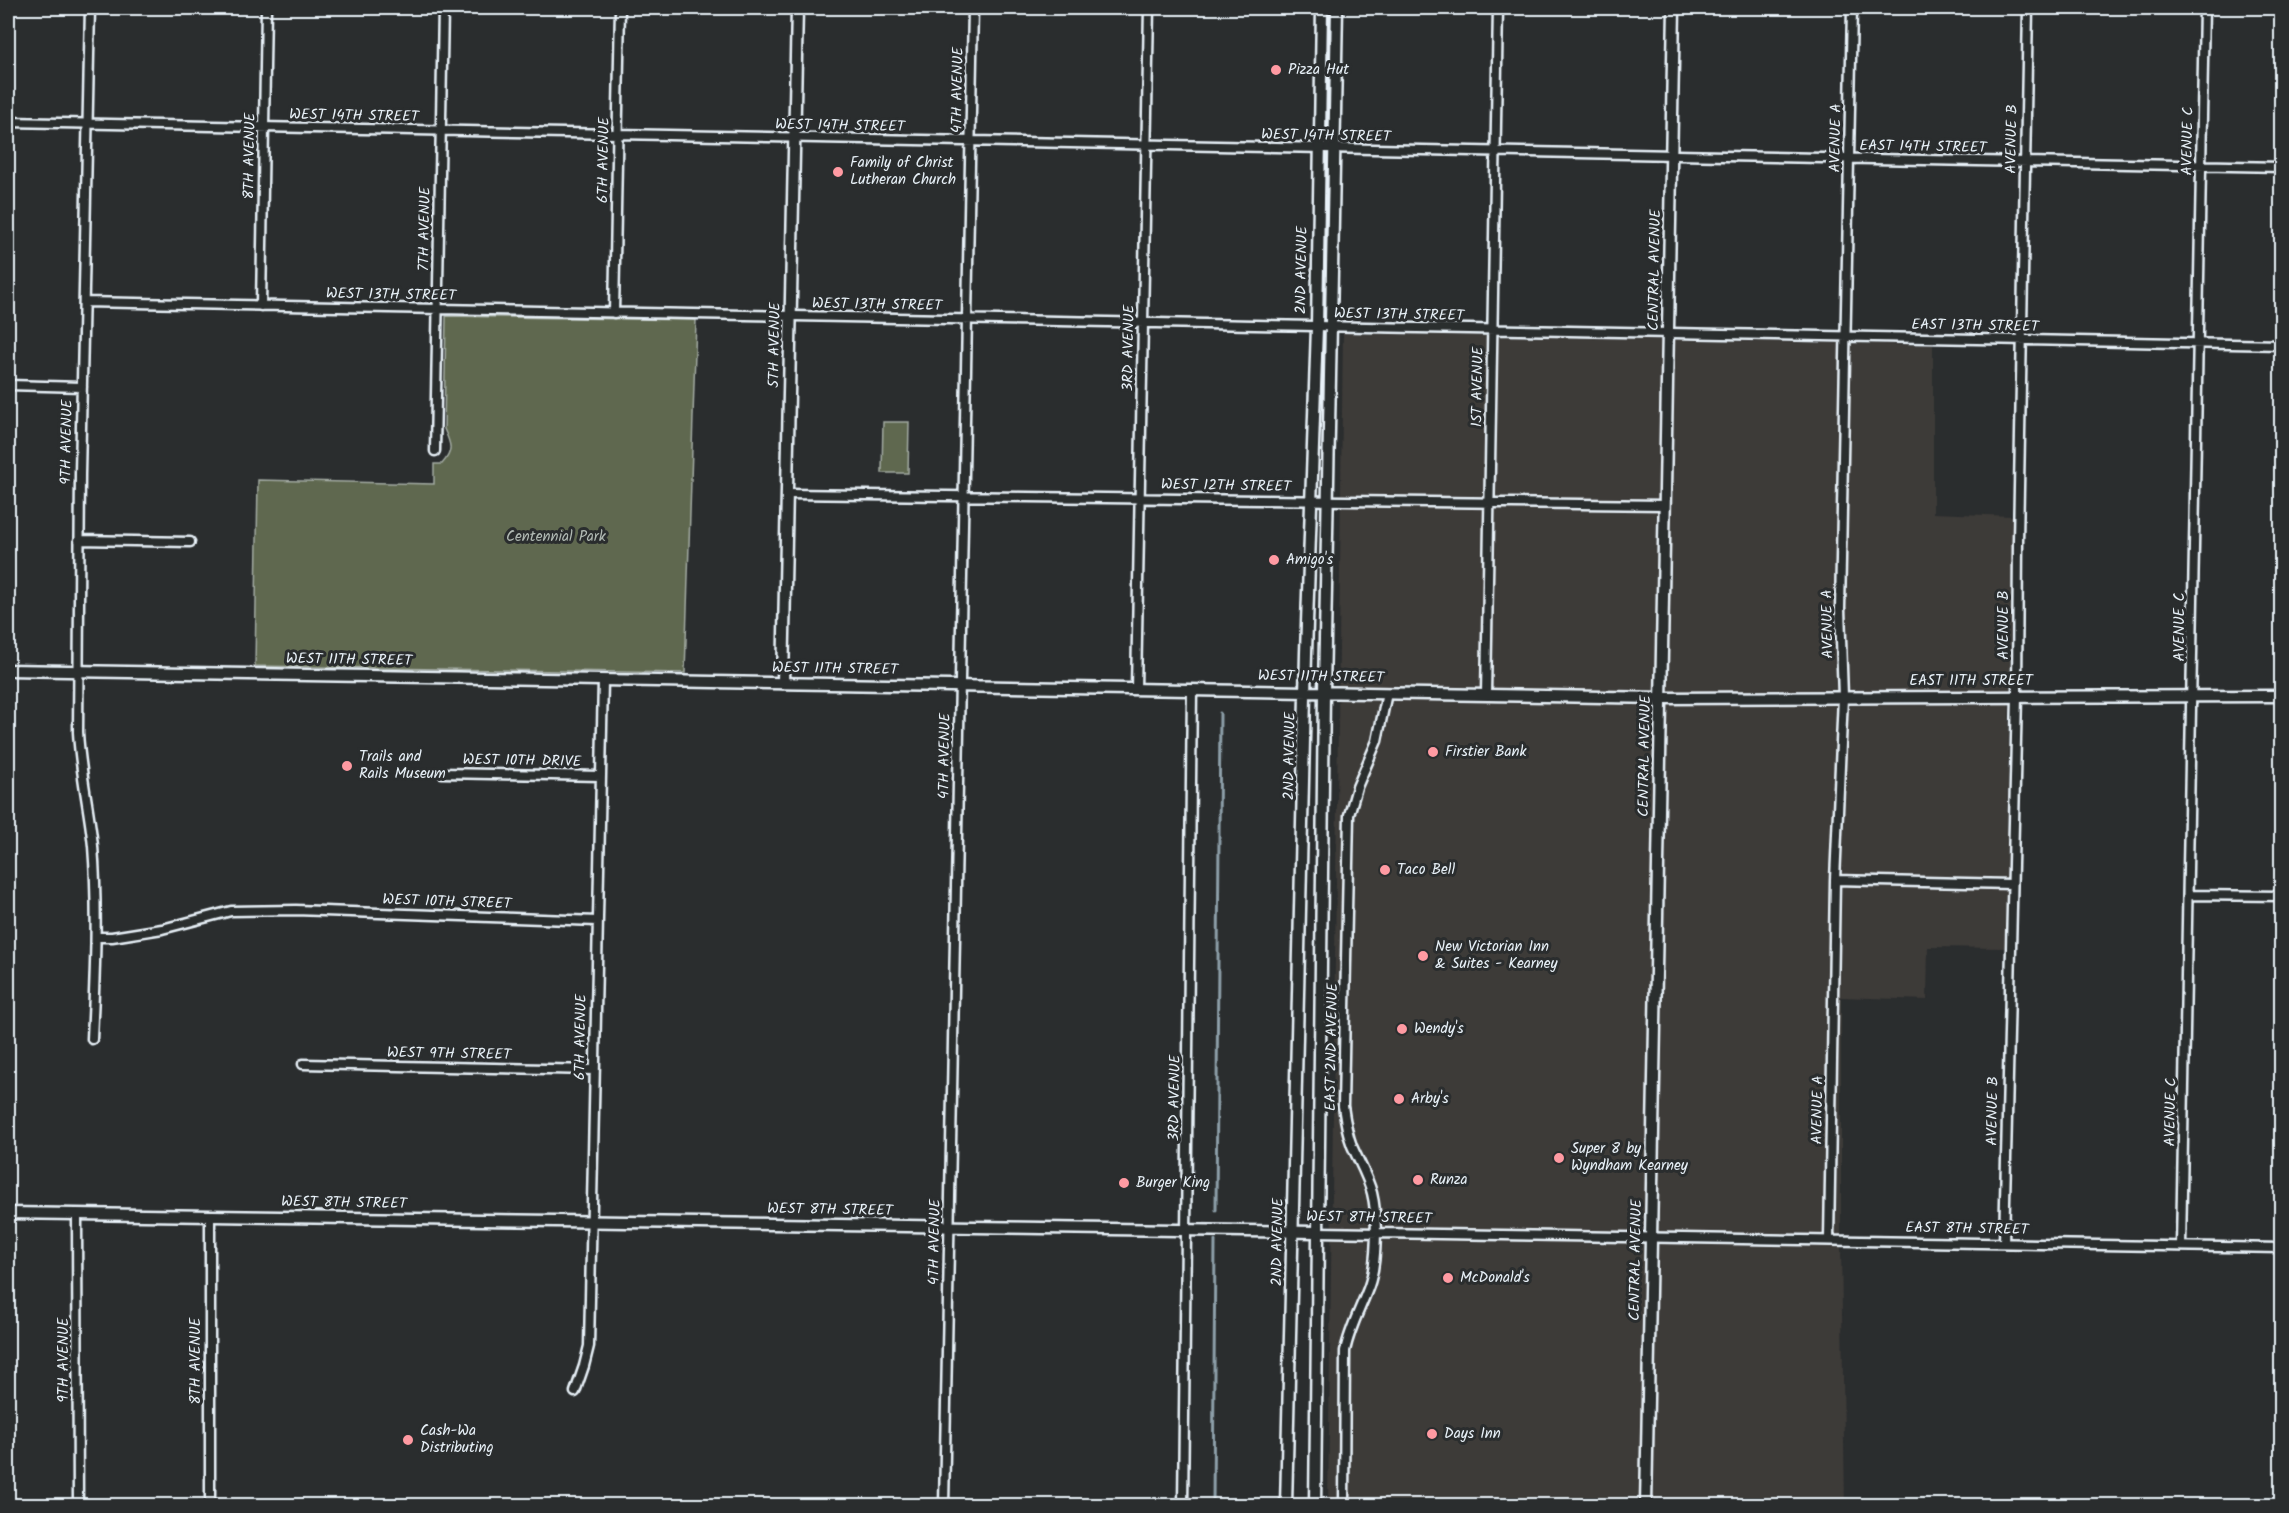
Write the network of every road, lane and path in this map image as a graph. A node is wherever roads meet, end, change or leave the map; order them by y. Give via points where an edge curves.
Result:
1 (90, 8) edge
2 (266, 8) edge
3 (443, 8) edge
4 (620, 8) edge
5 (797, 8) edge
6 (973, 8) edge
7 (1149, 8) edge
8 (1322, 8) edge
9 (1337, 8) edge
10 (1498, 8) edge
11 (1674, 8) edge
12 (1852, 8) edge
13 (2028, 8) edge
14 (2205, 8) edge
15 (8, 122) edge
16 (87, 124) junction
17 (264, 127) junction
18 (439, 131) junction
19 (618, 135) junction
20 (794, 138) junction
21 (971, 142) junction
22 (1146, 146) junction
23 (1319, 149) junction
24 (1335, 150) junction
25 (1496, 153) junction
26 (1672, 157) junction
27 (1849, 160) junction
28 (2025, 163) junction
29 (2201, 166) junction
30 (2282, 167) edge
31 (84, 302) junction
32 (261, 306) junction
33 (437, 309) junction
34 (615, 313) junction
35 (790, 316) junction
36 (967, 320) junction
37 (1143, 324) junction
38 (1317, 327) junction
39 (1331, 327) junction
40 (1492, 331) junction
41 (1669, 334) junction
42 (1845, 337) junction
43 (2022, 340) junction
44 (2198, 343) junction
45 (2282, 345) edge
46 (8, 385) edge
47 (82, 387) junction
48 (435, 451) dead end
49 (787, 494) junction
50 (964, 496) junction
51 (1140, 498) junction
52 (1311, 500) junction
53 (1328, 501) junction
54 (1489, 502) junction
55 (1665, 505) junction
56 (79, 540) junction
57 (190, 542) dead end
58 (8, 670) edge
59 (79, 671) junction
60 (603, 680) junction
61 (783, 683) junction
62 (960, 686) junction
63 (1136, 689) junction
64 (1192, 690) junction
65 (1306, 692) junction
66 (1324, 692) junction
67 (1387, 693) junction
68 (1486, 695) junction
69 (2017, 696) junction
70 (2194, 696) junction
71 (2282, 696) edge
72 (1843, 697) junction
73 (1661, 698) junction
74 (442, 773) dead end
75 (601, 776) junction
76 (1835, 880) junction
77 (2011, 884) junction
78 (2190, 895) junction
79 (2282, 896) edge
80 (597, 921) junction
81 (96, 937) junction
82 (92, 1039) dead end
83 (303, 1064) dead end
84 (594, 1070) junction
85 (8, 1214) edge
86 (77, 1214) junction
87 (210, 1216) junction
88 (592, 1221) junction
89 (950, 1227) junction
90 (1186, 1230) junction
91 (1293, 1232) junction
92 (1317, 1233) junction
93 (1375, 1233) junction
94 (1651, 1238) junction
95 (1829, 1240) junction
96 (2004, 1243) junction
97 (2181, 1246) junction
98 (2282, 1248) edge
99 (575, 1392) dead end
100 (78, 1506) edge
101 (210, 1506) edge
102 (944, 1506) edge
103 (1184, 1506) edge
104 (1286, 1506) edge
105 (1315, 1506) edge
106 (1344, 1506) edge
107 (1646, 1506) edge

1 - 16 street, 9TH AVENUE
2 - 17 street, 8TH AVENUE
3 - 18 street, 7TH AVENUE
4 - 19 street, 6TH AVENUE
5 - 20 main road, 5TH AVENUE
6 - 21 street, 4TH AVENUE
7 - 22 street, 3RD AVENUE
8 - 23 main road, 2ND AVENUE
9 - 24 main road, 2ND AVENUE
10 - 25 street, 1ST AVENUE
11 - 26 main road, CENTRAL AVENUE
12 - 27 street, AVENUE A
13 - 28 street, AVENUE B
14 - 29 street, AVENUE C
15 - 16 street, WEST 14TH STREET
16 - 17 street, WEST 14TH STREET
16 - 31 street, 9TH AVENUE
17 - 18 street, WEST 14TH STREET
17 - 32 street, 8TH AVENUE
18 - 19 street, WEST 14TH STREET
18 - 33 street, 7TH AVENUE
19 - 20 street, WEST 14TH STREET
19 - 34 street, 6TH AVENUE
20 - 21 street, WEST 14TH STREET
20 - 35 main road, 5TH AVENUE
21 - 22 street, WEST 14TH STREET
21 - 36 street, 4TH AVENUE
22 - 23 street, WEST 14TH STREET
22 - 37 street, 3RD AVENUE
23 - 24 street, WEST 14TH STREET
23 - 38 main road, 2ND AVENUE
24 - 25 street, WEST 14TH STREET
24 - 39 main road, 2ND AVENUE
25 - 26 street, WEST 14TH STREET
25 - 40 street, 1ST AVENUE
26 - 27 street, EAST 14TH STREET
26 - 41 main road, CENTRAL AVENUE
27 - 28 street, EAST 14TH STREET
27 - 42 street, AVENUE A
28 - 29 street, EAST 14TH STREET
28 - 43 street, AVENUE B
29 - 30 street, EAST 14TH STREET
29 - 44 street, AVENUE C
31 - 32 street, WEST 13TH STREET
31 - 47 street, 9TH AVENUE
32 - 33 street, WEST 13TH STREET
33 - 34 street, WEST 13TH STREET
33 - 48 street, 7TH AVENUE
34 - 35 street, WEST 13TH STREET
35 - 36 street, WEST 13TH STREET
35 - 49 main road, 5TH AVENUE
36 - 37 street, WEST 13TH STREET
36 - 50 street, 4TH AVENUE
37 - 38 street, WEST 13TH STREET
37 - 51 street, 3RD AVENUE
38 - 39 street, WEST 13TH STREET
38 - 52 main road, 2ND AVENUE
39 - 40 street, WEST 13TH STREET
39 - 53 main road, 2ND AVENUE
40 - 41 street, WEST 13TH STREET
40 - 54 street, 1ST AVENUE
41 - 42 street, EAST 13TH STREET
41 - 55 main road, CENTRAL AVENUE
42 - 43 street, EAST 13TH STREET
42 - 72 street, AVENUE A via 1840,609
43 - 44 street, EAST 13TH STREET
43 - 69 street, AVENUE B
44 - 45 street, EAST 13TH STREET
44 - 70 street, AVENUE C
46 - 47 street
47 - 56 street, 9TH AVENUE
49 - 50 street, WEST 12TH STREET
49 - 61 main road, 5TH AVENUE
50 - 51 street, WEST 12TH STREET
50 - 62 street, 4TH AVENUE
51 - 52 street, WEST 12TH STREET
51 - 63 street, 3RD AVENUE
52 - 53 street, WEST 12TH STREET
52 - 65 main road, 2ND AVENUE
53 - 54 street, WEST 12TH STREET
53 - 66 main road, 2ND AVENUE
54 - 55 street, WEST 12TH STREET
54 - 68 street, 1ST AVENUE
55 - 73 main road, CENTRAL AVENUE
56 - 57 street
56 - 59 street, 9TH AVENUE
58 - 59 main road, WEST 11TH STREET
59 - 60 main road, WEST 11TH STREET
59 - 81 street, 9TH AVENUE via 79,758 93,845
60 - 61 main road, WEST 11TH STREET
60 - 75 street, 6TH AVENUE
61 - 62 main road, WEST 11TH STREET
62 - 63 main road, WEST 11TH STREET
62 - 89 street, 4TH AVENUE
63 - 64 main road, WEST 11TH STREET
64 - 65 main road, WEST 11TH STREET
64 - 90 street, 3RD AVENUE
65 - 66 main road, WEST 11TH STREET
65 - 91 main road, 2ND AVENUE
66 - 67 main road, WEST 11TH STREET
66 - 92 main road, 2ND AVENUE
67 - 68 main road, WEST 11TH STREET
67 - 93 street, EAST 2ND AVENUE via 1377,741 1349,815 1343,1106 1351,1144 1372,1194
68 - 73 main road, WEST 11TH STREET
69 - 70 main road, EAST 11TH STREET
69 - 72 main road, EAST 11TH STREET
69 - 77 street, AVENUE B
70 - 71 main road, EAST 11TH STREET
70 - 78 street, AVENUE C
72 - 73 main road, EAST 11TH STREET
72 - 76 street, AVENUE A
73 - 94 main road, CENTRAL AVENUE
74 - 75 street, WEST 10TH DRIVE
75 - 80 street, 6TH AVENUE
76 - 77 street
76 - 95 street, AVENUE A
77 - 96 street, AVENUE B
78 - 79 street
78 - 97 street, AVENUE C
80 - 81 street, WEST 10TH STREET via 231,911 162,929
80 - 84 street, 6TH AVENUE
81 - 82 street, 9TH AVENUE
83 - 84 street, WEST 9TH STREET
84 - 88 street, 6TH AVENUE
85 - 86 main road, WEST 8TH STREET
86 - 87 main road, WEST 8TH STREET
86 - 100 street, 9TH AVENUE
87 - 88 main road, WEST 8TH STREET
87 - 101 street, 8TH AVENUE
88 - 89 main road, WEST 8TH STREET
88 - 99 street, 6TH AVENUE via 589,1346
89 - 90 main road, WEST 8TH STREET
89 - 102 street, 4TH AVENUE
90 - 91 main road, WEST 8TH STREET
90 - 103 street, 3RD AVENUE
91 - 92 main road, WEST 8TH STREET
91 - 104 main road, 2ND AVENUE
92 - 93 street, WEST 8TH STREET
92 - 105 main road, 2ND AVENUE
93 - 94 street, WEST 8TH STREET
93 - 106 street, EAST 2ND AVENUE via 1370,1285 1345,1351
94 - 95 street, EAST 8TH STREET
94 - 107 main road, CENTRAL AVENUE
95 - 96 street, EAST 8TH STREET
96 - 97 street, EAST 8TH STREET
97 - 98 street, EAST 8TH STREET

